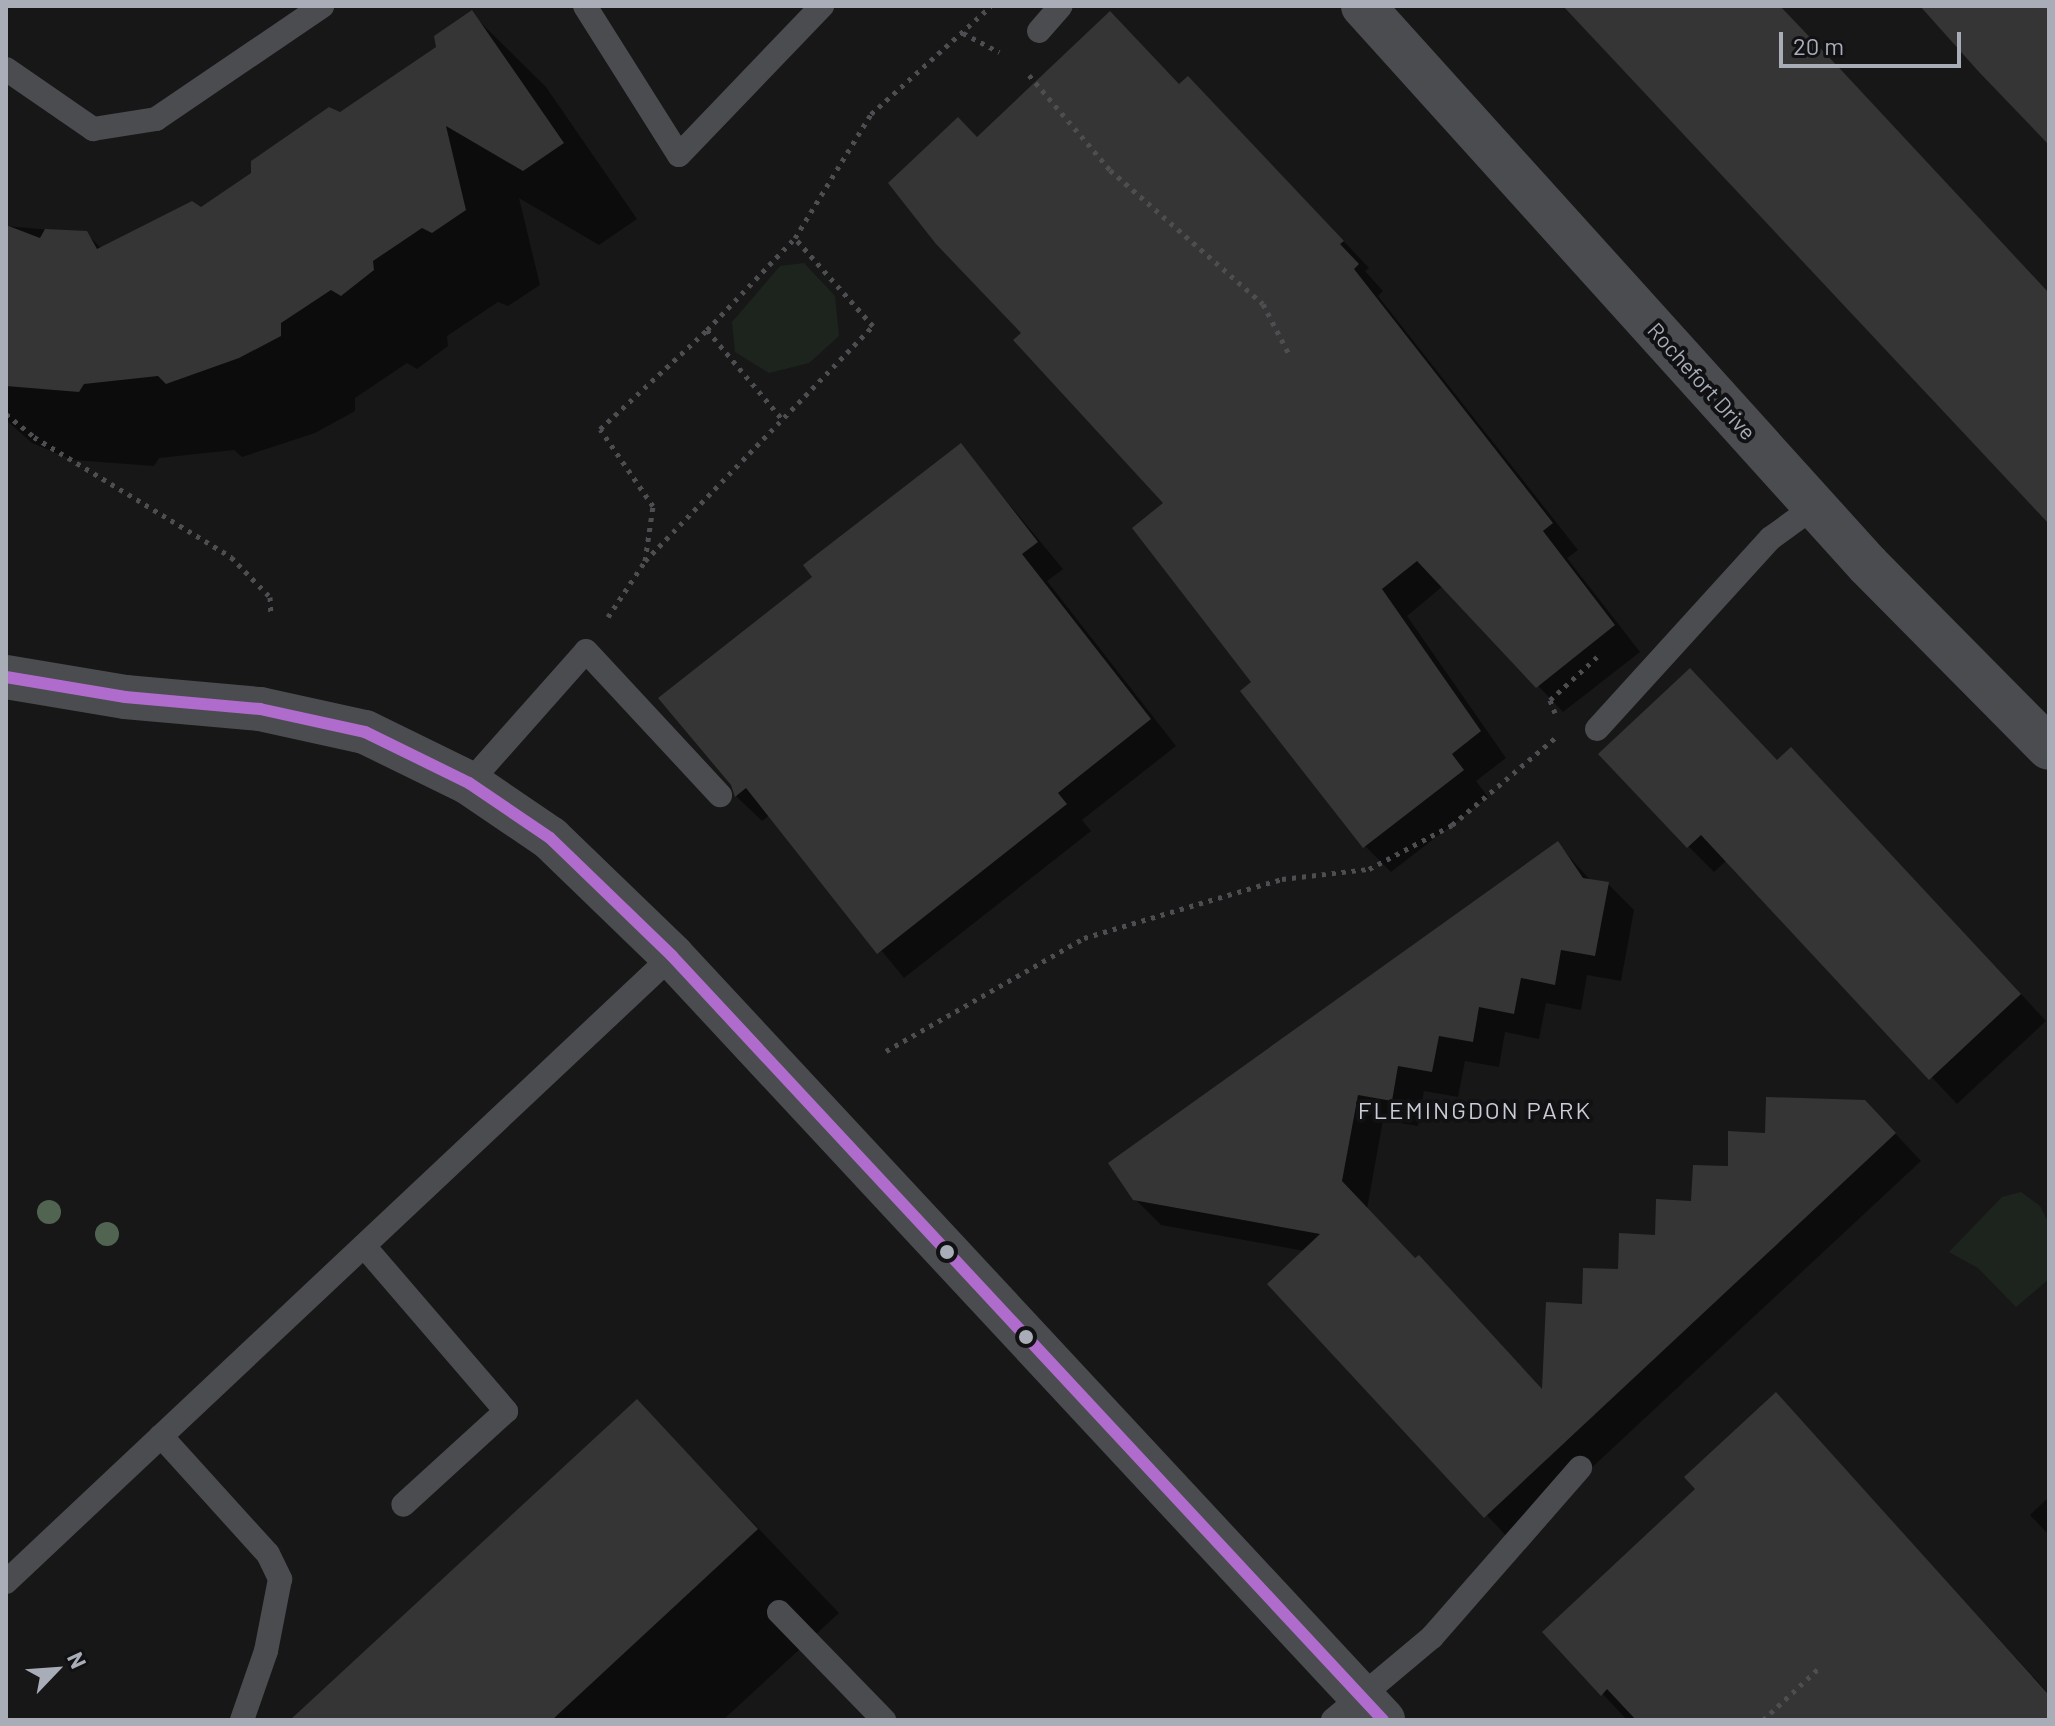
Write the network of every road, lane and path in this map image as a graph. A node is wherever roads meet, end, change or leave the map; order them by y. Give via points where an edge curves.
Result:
1 (322, 6) edge
2 (585, 6) edge
3 (822, 6) edge
4 (991, 6) edge
5 (1061, 6) edge
6 (1363, 6) edge
7 (1039, 31) dead end
8 (963, 33) junction
9 (1005, 56) dead end
10 (1019, 64) dead end
11 (7, 72) edge
12 (795, 238) junction
13 (707, 330) junction
14 (1290, 356) dead end
15 (6, 414) edge
16 (782, 419) junction
17 (1815, 506) junction
18 (645, 561) junction
19 (271, 615) dead end
20 (1607, 648) dead end
21 (586, 651) junction
22 (6, 677) edge
23 (1558, 721) dead end
24 (1597, 729) dead end
25 (1562, 732) dead end
26 (2049, 748) edge
27 (469, 783) junction
28 (720, 795) dead end
29 (672, 956) junction
30 (886, 1051) dead end
31 (364, 1246) junction
32 (161, 1436) junction
33 (1580, 1468) dead end
34 (403, 1505) dead end
35 (6, 1582) edge
36 (779, 1612) dead end
37 (1820, 1667) dead end
38 (1358, 1712) edge
39 (242, 1720) edge
40 (884, 1720) edge
41 (1763, 1720) edge

1 - 11 lane via 156,119 93,129
2 - 3 lane via 679,155
4 - 8 path
5 - 7 lane
6 - 17 street, Rochefort Drive
8 - 9 path
8 - 12 path via 871,114
10 - 14 path via 1110,170 1263,304
12 - 13 path
12 - 16 path via 873,326
13 - 16 path
13 - 18 path via 600,429 653,506
15 - 19 path via 34,437 231,557 270,597
16 - 18 path
17 - 24 lane via 1771,538
17 - 26 street, Rochefort Drive
18 - 21 path
20 - 23 path via 1550,700
21 - 27 lane
21 - 28 lane
22 - 27 street via 318,721 376,737
25 - 30 path via 1452,825 1369,869 1282,879 1084,938
27 - 29 street via 550,838
29 - 31 lane
29 - 38 street
31 - 32 lane
31 - 34 lane via 506,1411
32 - 35 lane
32 - 39 lane via 268,1554 280,1579 266,1651
33 - 38 lane via 1432,1637
36 - 40 lane
37 - 41 path

